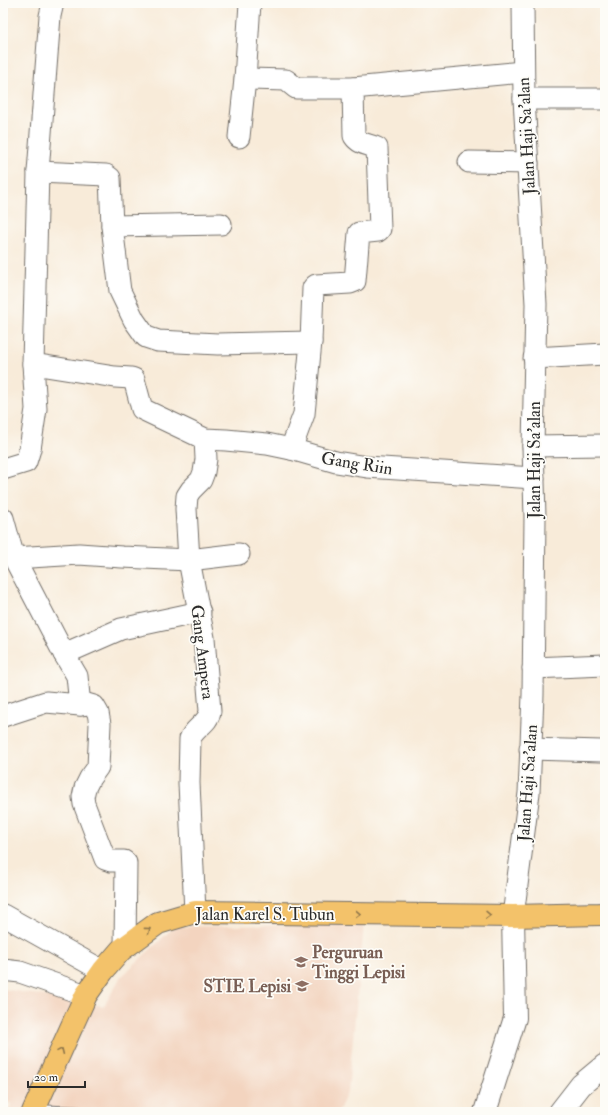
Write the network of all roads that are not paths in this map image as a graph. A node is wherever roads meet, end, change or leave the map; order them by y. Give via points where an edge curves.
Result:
1 (53, 3) edge
2 (250, 3) edge
3 (523, 3) edge
4 (523, 72) junction
5 (245, 79) junction
6 (353, 88) junction
7 (524, 99) junction
8 (605, 99) edge
9 (239, 138) dead end
10 (469, 162) dead end
11 (528, 163) junction
12 (38, 172) junction
13 (221, 224) dead end
14 (112, 226) junction
15 (311, 342) junction
16 (605, 354) edge
17 (534, 358) junction
18 (33, 364) junction
19 (205, 439) junction
20 (533, 446) junction
21 (605, 446) edge
22 (291, 449) junction
23 (3, 469) edge
24 (534, 478) junction
25 (3, 518) edge
26 (239, 554) dead end
27 (14, 558) junction
28 (189, 560) junction
29 (200, 612) junction
30 (64, 654) junction
31 (605, 665) edge
32 (533, 668) junction
33 (80, 705) junction
34 (3, 716) edge
35 (530, 749) junction
36 (601, 751) dead end
37 (195, 912) junction
38 (605, 913) edge
39 (3, 915) edge
40 (513, 916) junction
41 (125, 947) junction
42 (3, 970) edge
43 (103, 971) junction
44 (86, 995) junction
45 (605, 1065) edge
46 (34, 1111) edge
47 (82, 1112) edge
48 (485, 1112) edge
49 (560, 1112) edge

1 - 12 street
2 - 5 street
3 - 4 street, Jalan Haji Sa'alan
4 - 6 street
4 - 7 street, Jalan Haji Sa'alan
5 - 6 street via 286,80 296,88
5 - 9 street
6 - 15 street via 354,136 362,143 377,148 380,229 359,233 355,281 314,286
7 - 8 street
7 - 11 street, Jalan Haji Sa'alan
10 - 11 street
11 - 17 street, Jalan Haji Sa'alan via 536,304
12 - 14 street via 106,175 110,178 111,184
12 - 18 street
13 - 14 street
14 - 15 street via 120,291 134,320 146,337 158,341 218,344
15 - 22 street via 304,414
16 - 17 street
17 - 20 street, Jalan Haji Sa'alan
18 - 19 street via 134,379 142,409
18 - 23 street via 36,409 30,449 26,462
19 - 22 street, Gang Riin via 267,444
19 - 28 street, Gang Ampera via 204,472 201,480 187,496
20 - 21 street
20 - 24 street, Jalan Haji Sa'alan
22 - 24 street, Gang Riin via 336,462 367,467
24 - 32 street, Jalan Haji Sa'alan
25 - 27 street
26 - 28 street
27 - 28 street via 79,554
27 - 30 street
28 - 29 street, Gang Ampera
29 - 30 street via 121,629
29 - 37 street, Gang Ampera via 210,711 190,739 189,783
30 - 33 street via 78,676
31 - 32 street
32 - 35 street, Jalan Haji Sa'alan
33 - 34 street via 46,702
33 - 41 street via 94,706 100,724 98,767 85,788 84,804 105,859 126,863
35 - 36 street
35 - 40 street, Jalan Haji Sa'alan via 529,793
37 -> 40 highway, Jalan Karel S. Tubun
41 -> 37 highway, Jalan Karel S. Tubun via 158,923
38 - 40 highway, Jalan Karel S. Tubun
39 - 43 street
40 - 48 street via 515,1018
41 - 43 highway, Jalan Karel S. Tubun
42 - 44 street via 20,972
43 - 44 highway, Jalan Karel S. Tubun
46 -> 44 highway, Jalan Karel S. Tubun
45 - 49 street via 581,1085
46 - 47 lane

